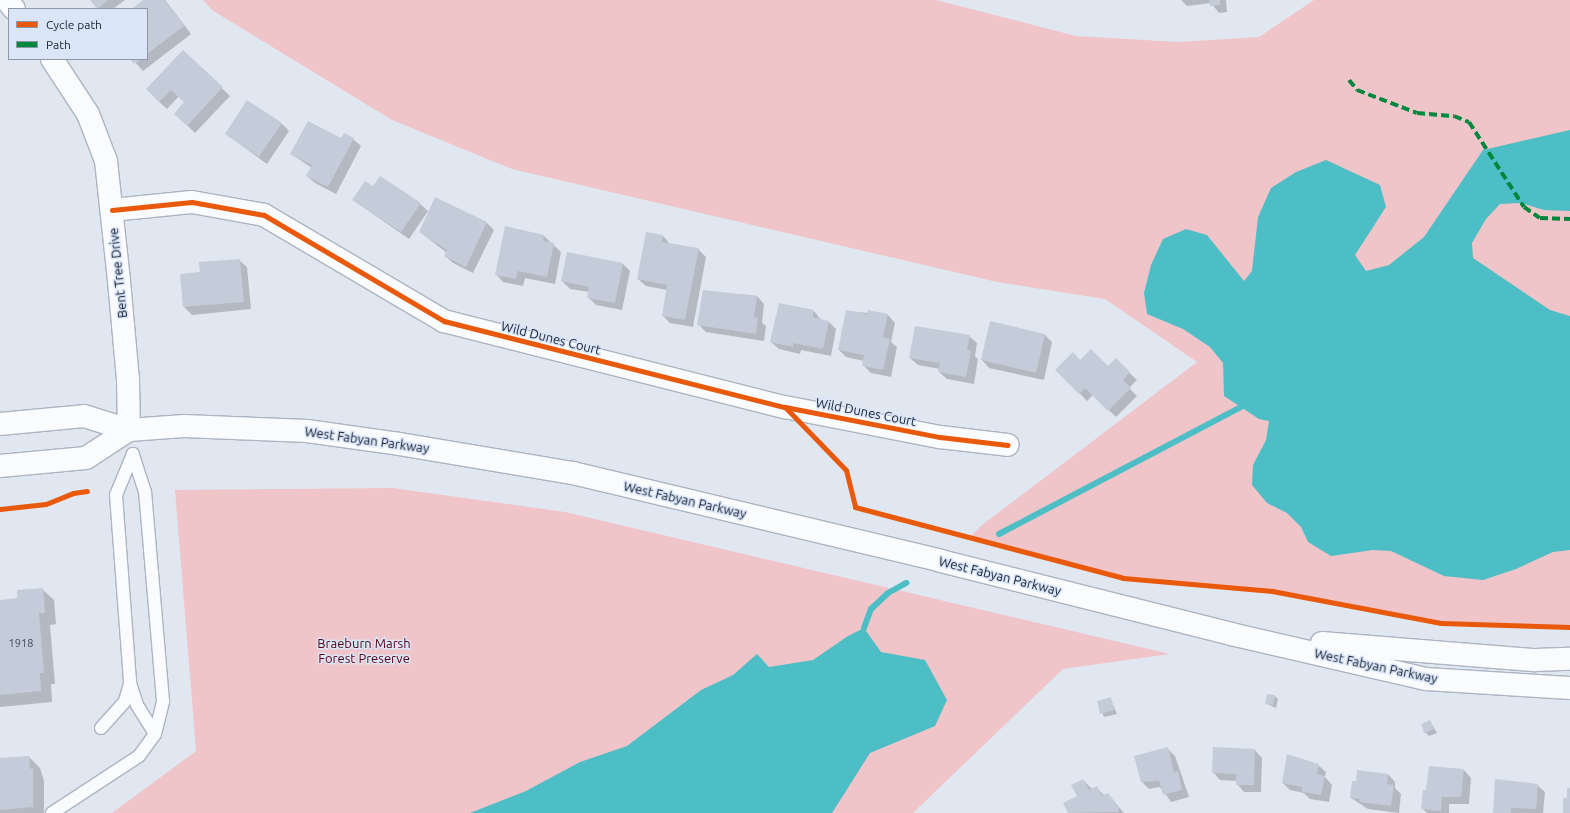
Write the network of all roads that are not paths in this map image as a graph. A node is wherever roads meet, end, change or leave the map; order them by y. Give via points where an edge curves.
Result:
1 (7, 0) edge
2 (13, 8) edge
3 (53, 60) edge
4 (112, 210) junction
5 (0, 424) edge
6 (129, 430) junction
7 (1008, 445) dead end
8 (0, 466) edge
9 (1231, 634) junction
10 (1570, 659) edge
11 (130, 683) junction
12 (1570, 688) edge
13 (101, 728) dead end
14 (155, 734) junction
15 (52, 813) edge

1 - 2 main road
3 - 4 main road, Bent Tree Drive via 88,114 106,161
4 - 6 main road, Bent Tree Drive via 128,379
4 - 7 main road, Wild Dunes Court via 192,202 264,215 444,321 785,407 940,437
5 - 6 main road, West Fabyan Parkway via 84,416
6 - 8 main road, West Fabyan Parkway via 86,458
6 - 9 main road, West Fabyan Parkway via 184,426 307,431 573,473 933,559
9 - 10 main road, West Fabyan Parkway via 1427,653 1534,660
9 - 12 main road, West Fabyan Parkway via 1426,678
11 - 13 lane via 125,700
11 - 14 lane via 137,705
11 - 14 lane via 116,495 133,454 146,492 163,701
14 - 15 lane via 139,756

